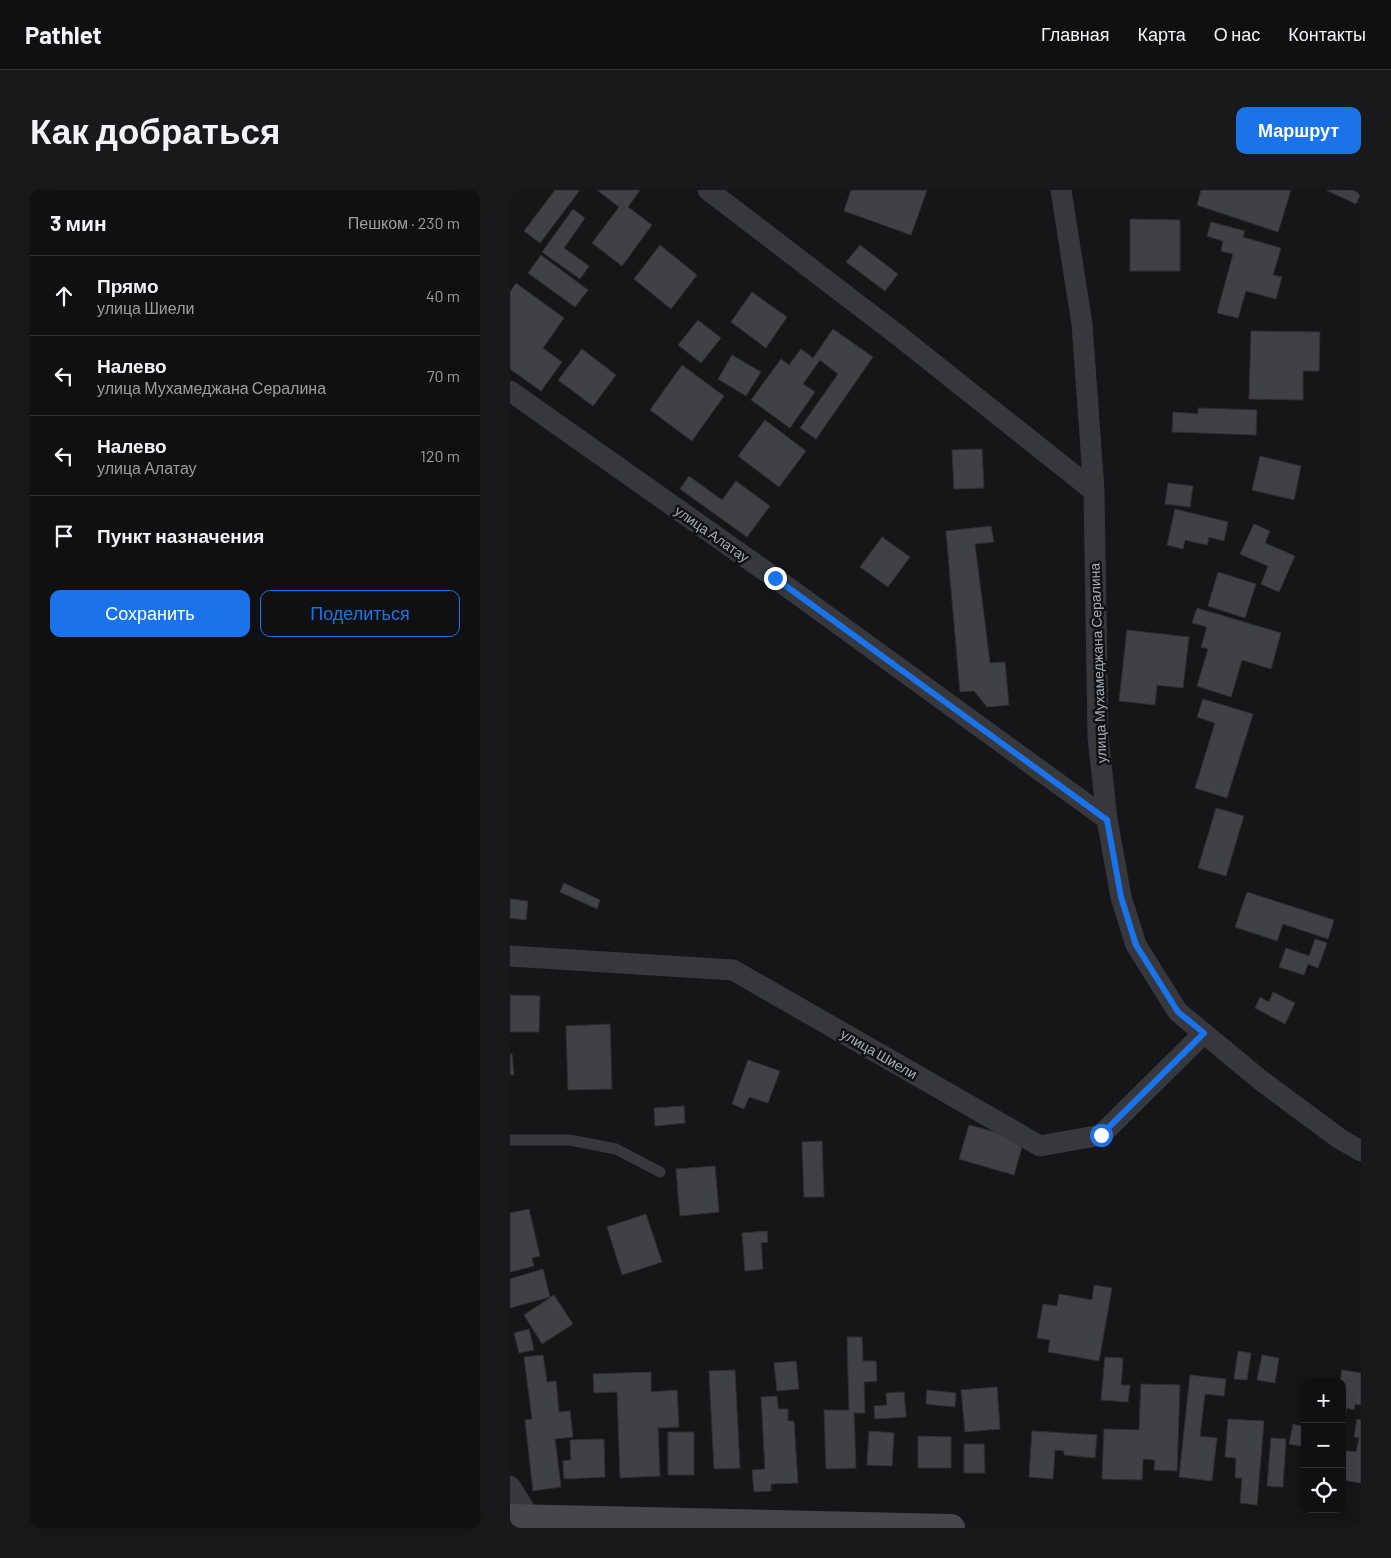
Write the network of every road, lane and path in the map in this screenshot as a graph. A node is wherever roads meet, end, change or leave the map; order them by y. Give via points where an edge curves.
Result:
1 (708, 190) edge
2 (1060, 190) edge
3 (510, 391) edge
4 (1094, 491) junction
5 (1107, 820) junction
6 (510, 956) edge
7 (1204, 1033) junction
8 (510, 1140) edge
9 (1361, 1151) edge
10 (660, 1172) dead end
11 (510, 1486) edge
12 (525, 1521) edge
13 (862, 1527) edge
14 (951, 1528) edge

1 - 4 street
2 - 4 street, улица Мухамеджана Сералина via 1082,324
3 - 5 street, улица Алатау
4 - 5 street, улица Мухамеджана Сералина via 1098,737
5 - 7 street, улица Мухамеджана Сералина via 1121,897 1136,945 1178,1012
6 - 7 street, улица Шиели via 733,970 1040,1146 1101,1135
7 - 9 street, улица Мухамеджана Сералина via 1263,1082
8 - 10 lane via 570,1140 616,1149
11 - 12 street
12 - 13 street
13 - 14 street

